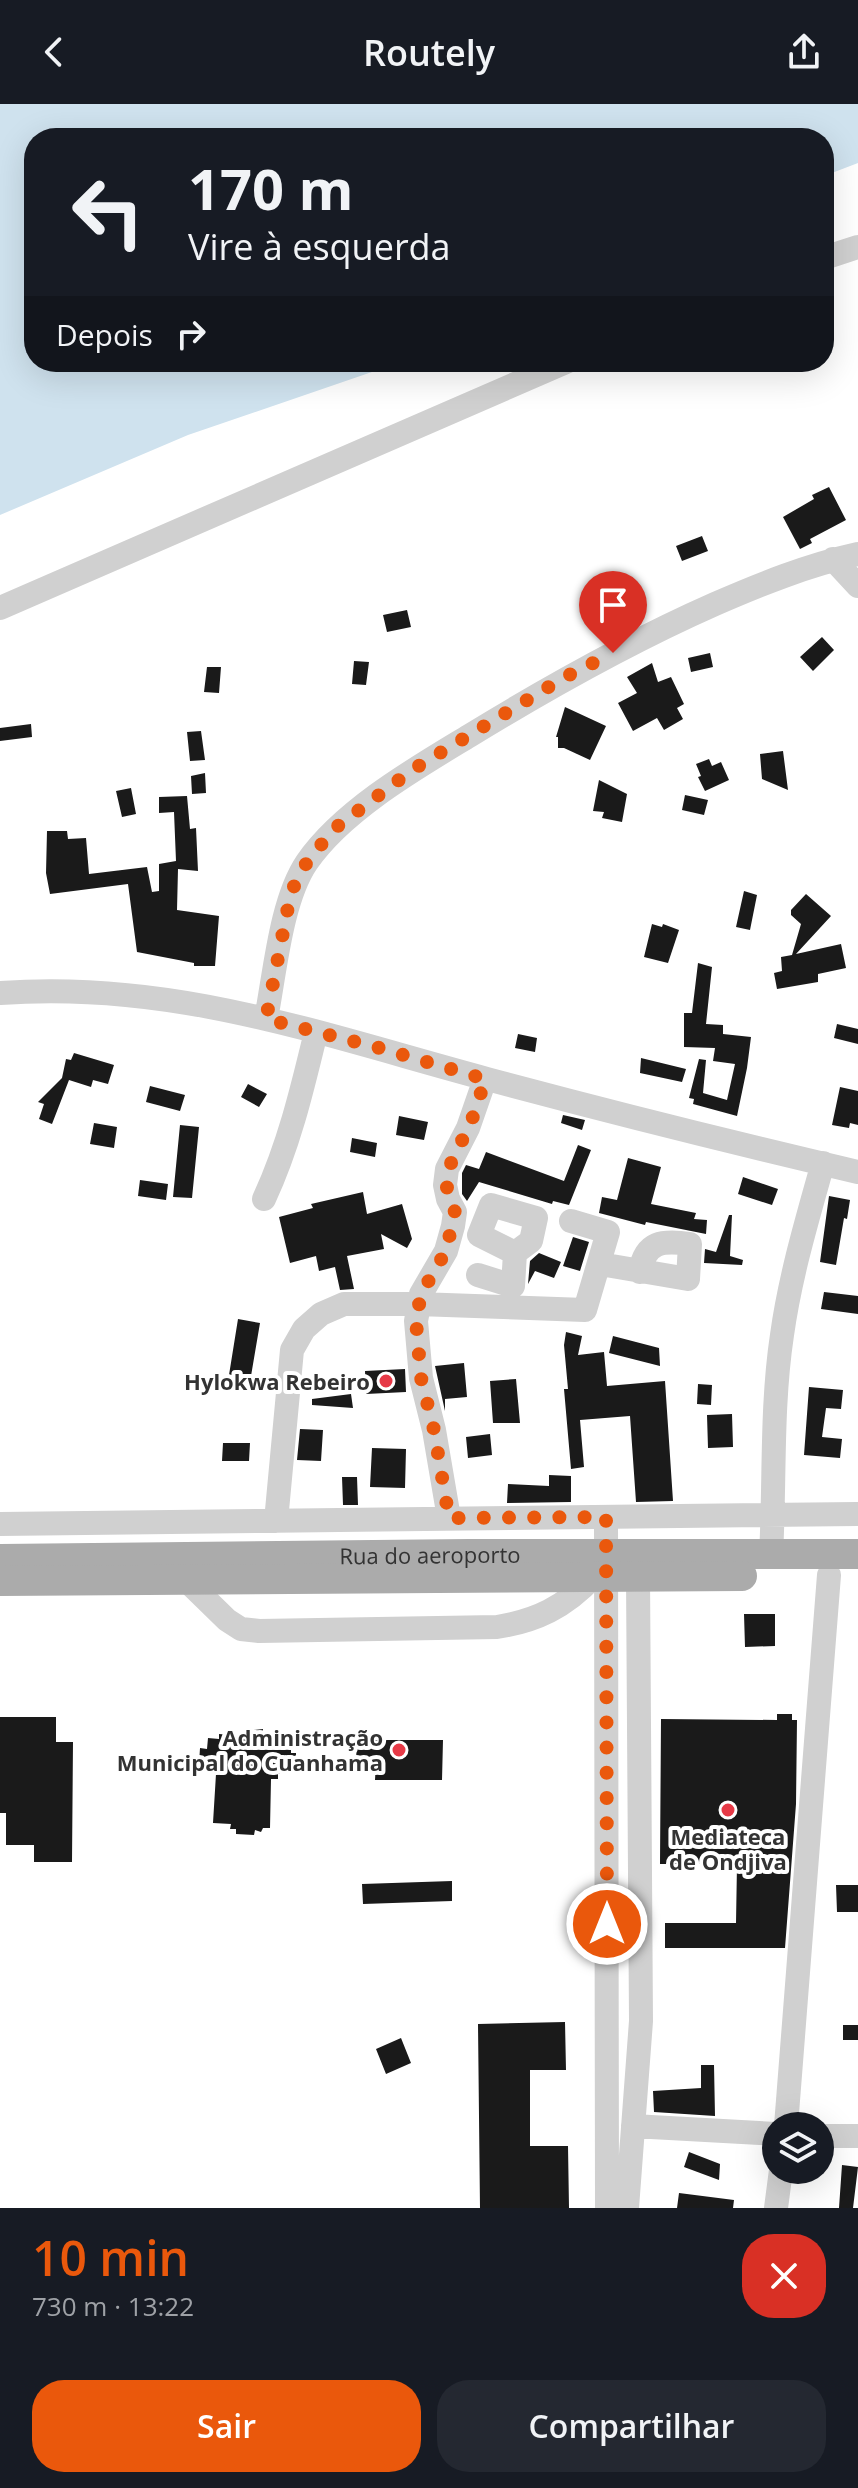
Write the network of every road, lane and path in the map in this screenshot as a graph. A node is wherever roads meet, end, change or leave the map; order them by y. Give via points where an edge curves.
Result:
1 (858, 247) edge
2 (834, 255) edge
3 (543, 372) edge
4 (858, 554) edge
5 (833, 559) junction
6 (858, 586) edge
7 (0, 608) edge
8 (0, 993) edge
9 (266, 1019) junction
10 (316, 1032) junction
11 (485, 1079) junction
12 (823, 1163) junction
13 (858, 1172) edge
14 (264, 1199) dead end
15 (448, 1199) junction
16 (486, 1216) junction
17 (571, 1221) dead end
18 (515, 1253) junction
19 (600, 1264) junction
20 (640, 1272) dead end
21 (478, 1275) dead end
22 (418, 1304) junction
23 (858, 1514) edge
24 (773, 1515) junction
25 (606, 1517) junction
26 (449, 1518) junction
27 (276, 1521) junction
28 (0, 1524) edge
29 (858, 1554) edge
30 (771, 1555) junction
31 (0, 1559) edge
32 (601, 1570) junction
33 (843, 1575) edge
34 (638, 1576) junction
35 (186, 1580) junction
36 (0, 1581) edge
37 (787, 2112) edge
38 (633, 2126) junction
39 (762, 2133) edge
40 (834, 2136) edge
41 (858, 2136) edge
42 (779, 2184) edge
43 (607, 2208) edge
44 (627, 2208) edge
45 (776, 2208) edge

1 - 2 street
3 - 7 street
4 - 5 street
5 - 6 street
5 - 9 street via 747,590 565,677 412,770 334,829 291,892
8 - 9 street via 150,995
9 - 10 street
10 - 11 street
10 - 14 street via 283,1159
11 - 12 street
11 - 15 street via 447,1169
12 - 13 street
12 - 24 street via 781,1336
15 - 16 street
15 - 22 street via 455,1212 450,1238
16 - 18 street via 479,1235
16 - 18 street via 491,1205 536,1218 531,1241
17 - 19 street via 608,1232
18 - 21 street via 513,1286
19 - 20 street
19 - 22 street via 585,1310
22 - 26 street via 421,1378
22 - 27 street via 344,1304 304,1329 292,1350
23 - 24 street
24 - 25 street
24 - 30 street
25 - 26 street
25 - 32 street
26 - 27 street
27 - 28 street
29 - 30 main road, Rua do aeroporto
30 - 32 main road, Rua do aeroporto
31 - 32 main road, Rua do aeroporto
32 - 34 main road, Rua do aeroporto
32 - 35 main road, Rua do aeroporto
32 - 35 street via 574,1597 522,1623 497,1627 241,1629
32 - 43 street
33 - 34 main road, Rua do aeroporto
33 - 37 street
34 - 38 street via 641,2021
35 - 36 main road, Rua do aeroporto
38 - 39 street
38 - 44 street
40 - 41 street
42 - 45 street

